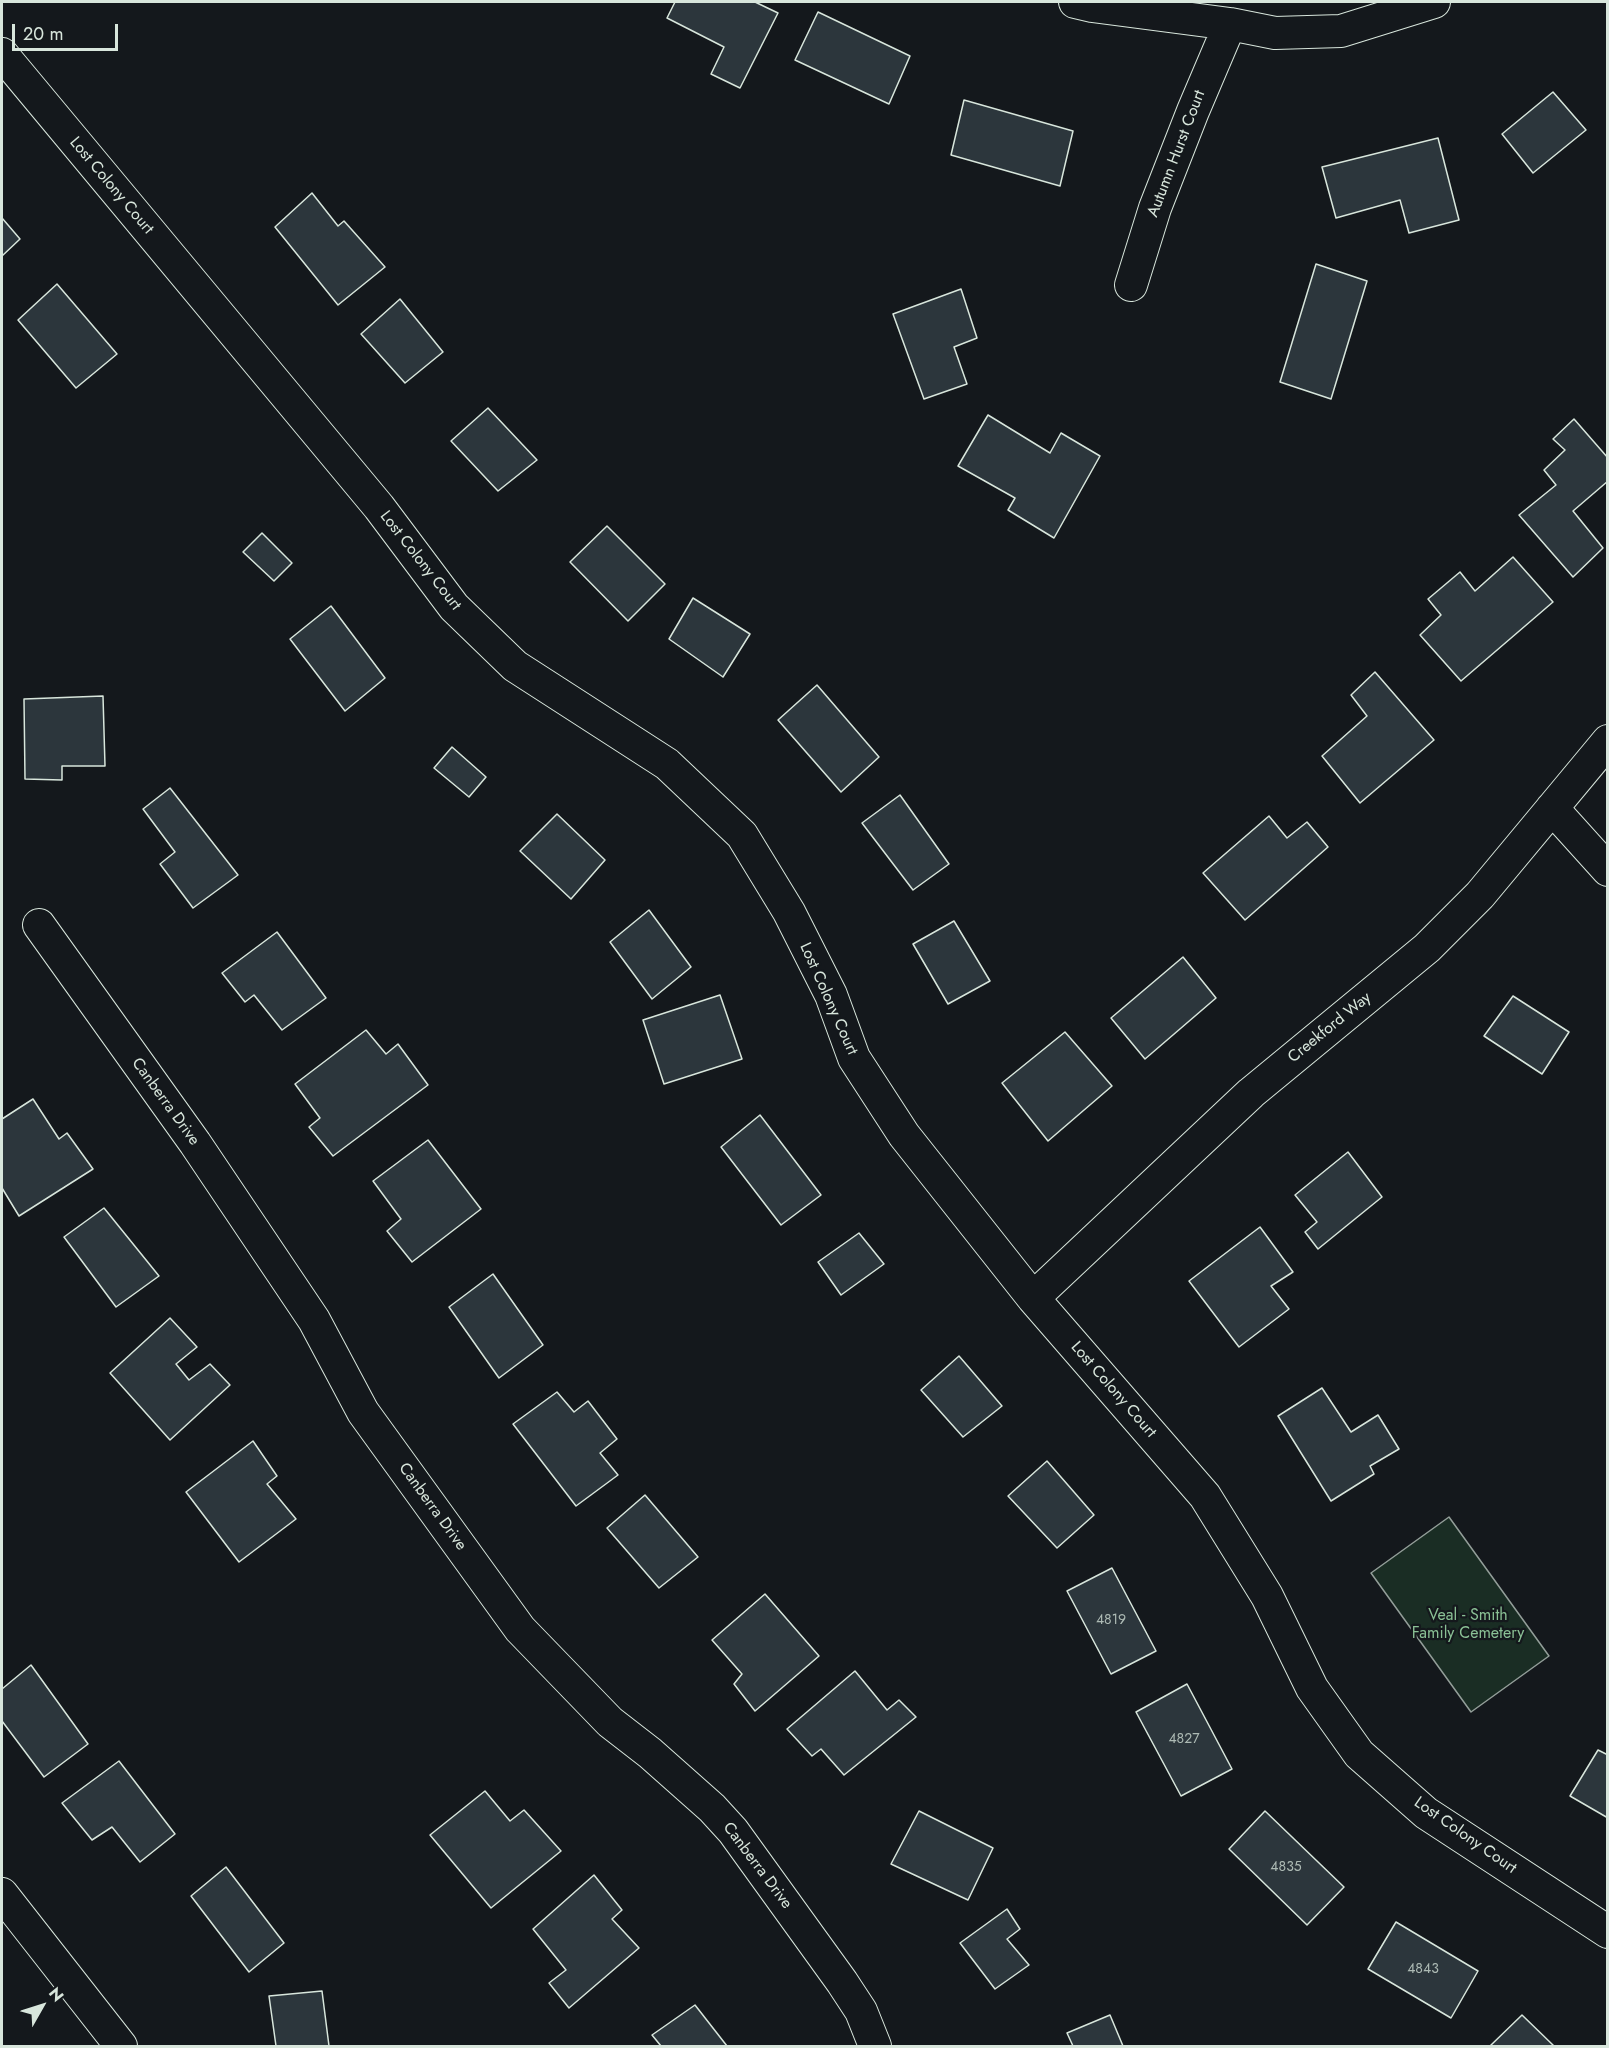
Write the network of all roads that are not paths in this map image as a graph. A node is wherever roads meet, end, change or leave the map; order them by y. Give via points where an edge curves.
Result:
1 (1075, 2) edge
2 (1434, 2) edge
3 (1230, 24) junction
4 (2, 54) edge
5 (1131, 285) dead end
6 (1608, 741) edge
7 (1552, 808) junction
8 (1608, 870) edge
9 (39, 925) dead end
10 (1033, 1298) junction
11 (2, 1894) edge
12 (1608, 1932) edge
13 (121, 2046) edge
14 (875, 2046) edge

1 - 3 street
2 - 3 street via 1341,31 1275,33
3 - 5 street, Autumn Hurst Court via 1155,208
4 - 10 street, Lost Colony Court via 379,507 454,607 515,666 667,764 742,835 789,912 831,996 854,1058 904,1135
6 - 7 street, Creekford Way
7 - 8 street
7 - 10 street, Creekford Way via 1480,895 1427,948 1251,1093
9 - 14 street, Canberra Drive via 195,1143 314,1320 363,1412 520,1629 610,1722 659,1761 733,1831 861,2010
10 - 12 street, Lost Colony Court via 1205,1496 1267,1596 1312,1688 1359,1754 1426,1813
11 - 13 street

